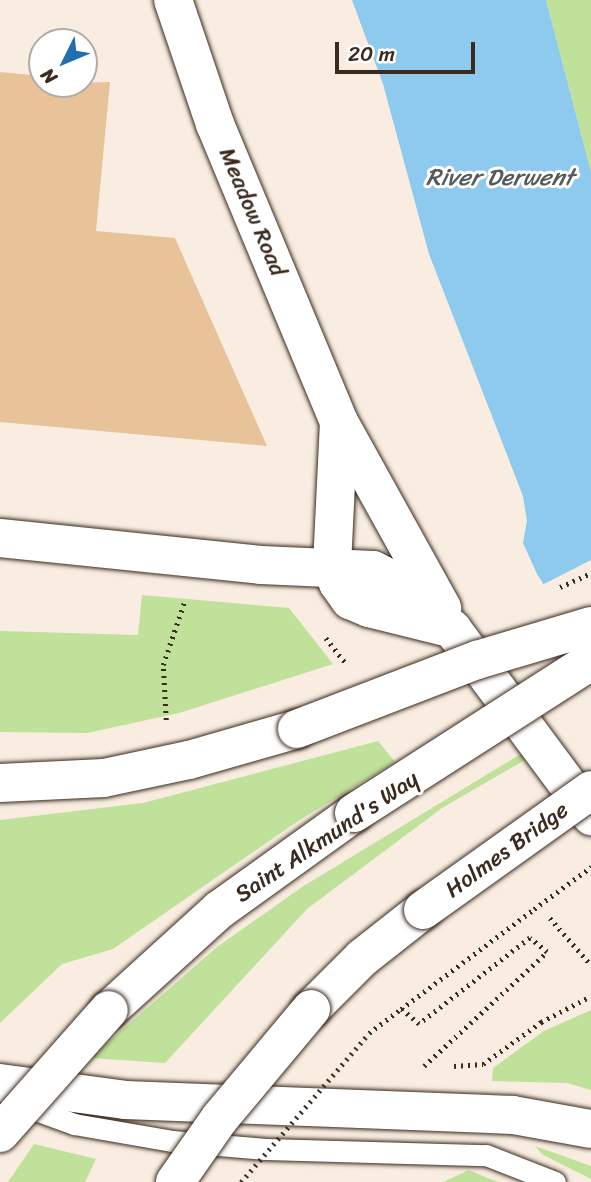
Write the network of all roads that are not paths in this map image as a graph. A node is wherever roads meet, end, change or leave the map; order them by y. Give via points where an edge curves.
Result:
1 (173, 0) edge
2 (339, 422) junction
3 (0, 538) edge
4 (332, 566) junction
5 (591, 626) edge
6 (453, 630) junction
7 (591, 661) edge
8 (0, 783) edge
9 (591, 790) edge
10 (591, 816) edge
11 (0, 1083) edge
12 (0, 1097) edge
13 (591, 1129) edge
14 (0, 1133) edge
15 (175, 1182) edge
16 (555, 1182) edge

1 - 2 main road, Meadow Road via 215,124
2 - 4 main road, Meadow Road
2 - 6 main road, Meadow Road
3 - 4 main road via 261,565
4 - 6 main road via 350,600
5 - 8 main road, bridge via 477,660 297,729 104,778
6 - 10 main road, Meadow Road
7 - 14 main road, Saint Alkmund's Way, bridge via 354,813 219,910 109,1010
9 - 15 main road, Holmes Bridge, bridge via 362,958 311,1009 220,1118
11 - 13 main road via 125,1100 513,1115
12 - 16 lane via 74,1124 173,1141 266,1149 486,1156

